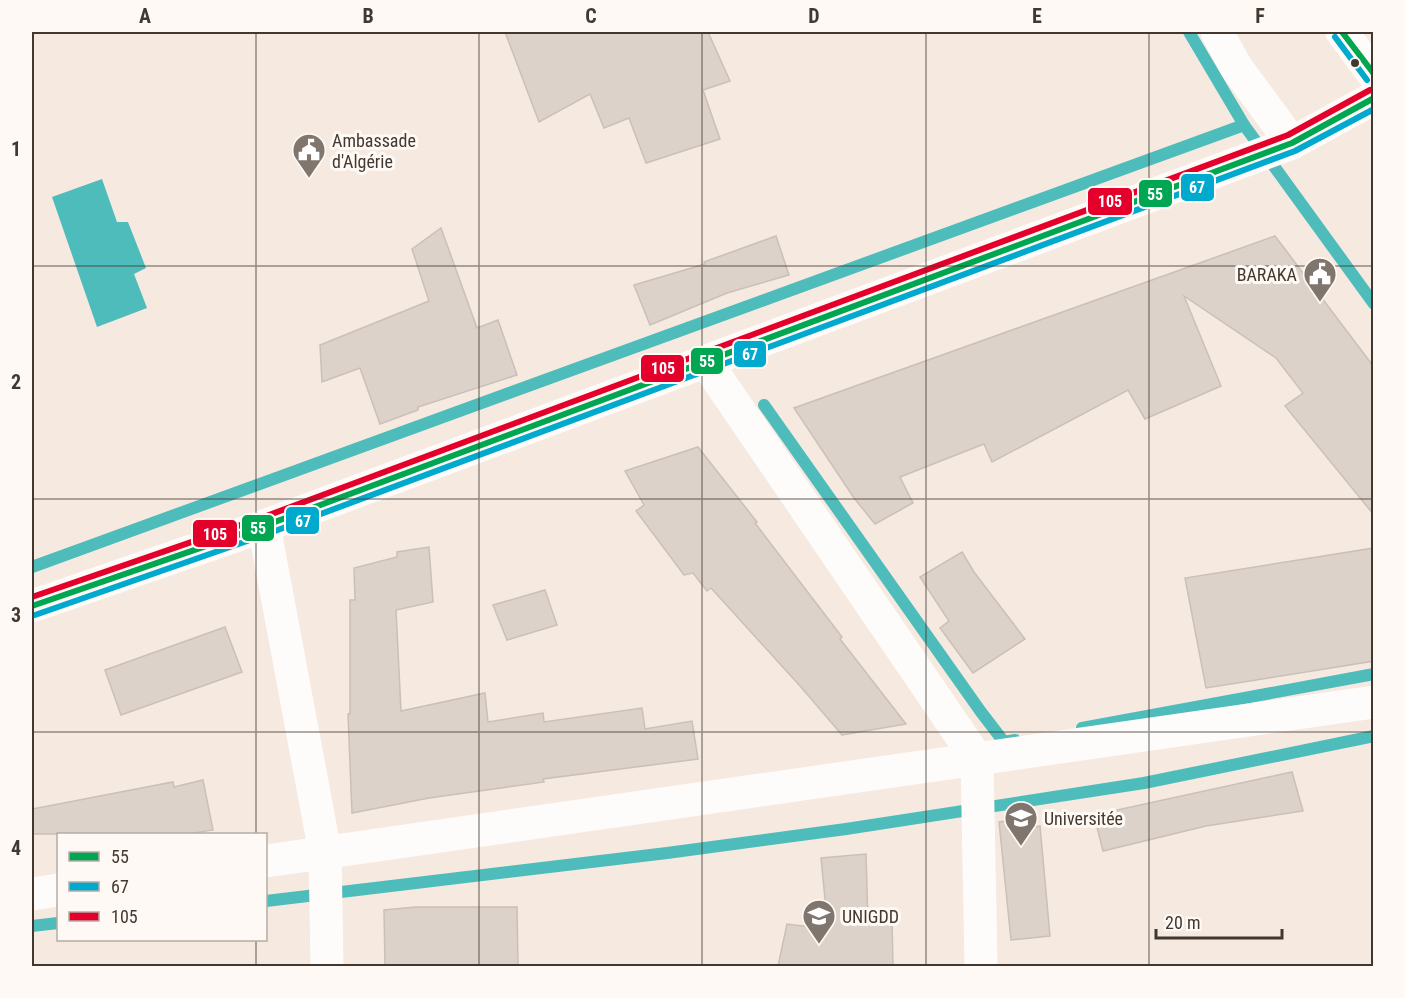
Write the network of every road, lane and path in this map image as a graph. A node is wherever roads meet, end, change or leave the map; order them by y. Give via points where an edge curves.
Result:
1 (1217, 32) edge
2 (1342, 32) edge
3 (1374, 75) edge
4 (1374, 98) edge
5 (1292, 143) junction
6 (706, 362) junction
7 (264, 526) junction
8 (32, 606) edge
9 (1374, 702) edge
10 (977, 759) junction
11 (325, 852) junction
12 (267, 861) edge
13 (57, 890) edge
14 (32, 894) edge
15 (327, 966) edge
16 (981, 966) edge

1 - 5 main road via 1236,67
2 - 3 main road
4 - 5 main road
5 - 6 main road
6 - 7 main road
6 - 10 main road
7 - 8 main road
7 - 11 main road
9 - 10 main road
10 - 11 main road
10 - 16 main road
11 - 12 main road
11 - 15 main road
13 - 14 main road

